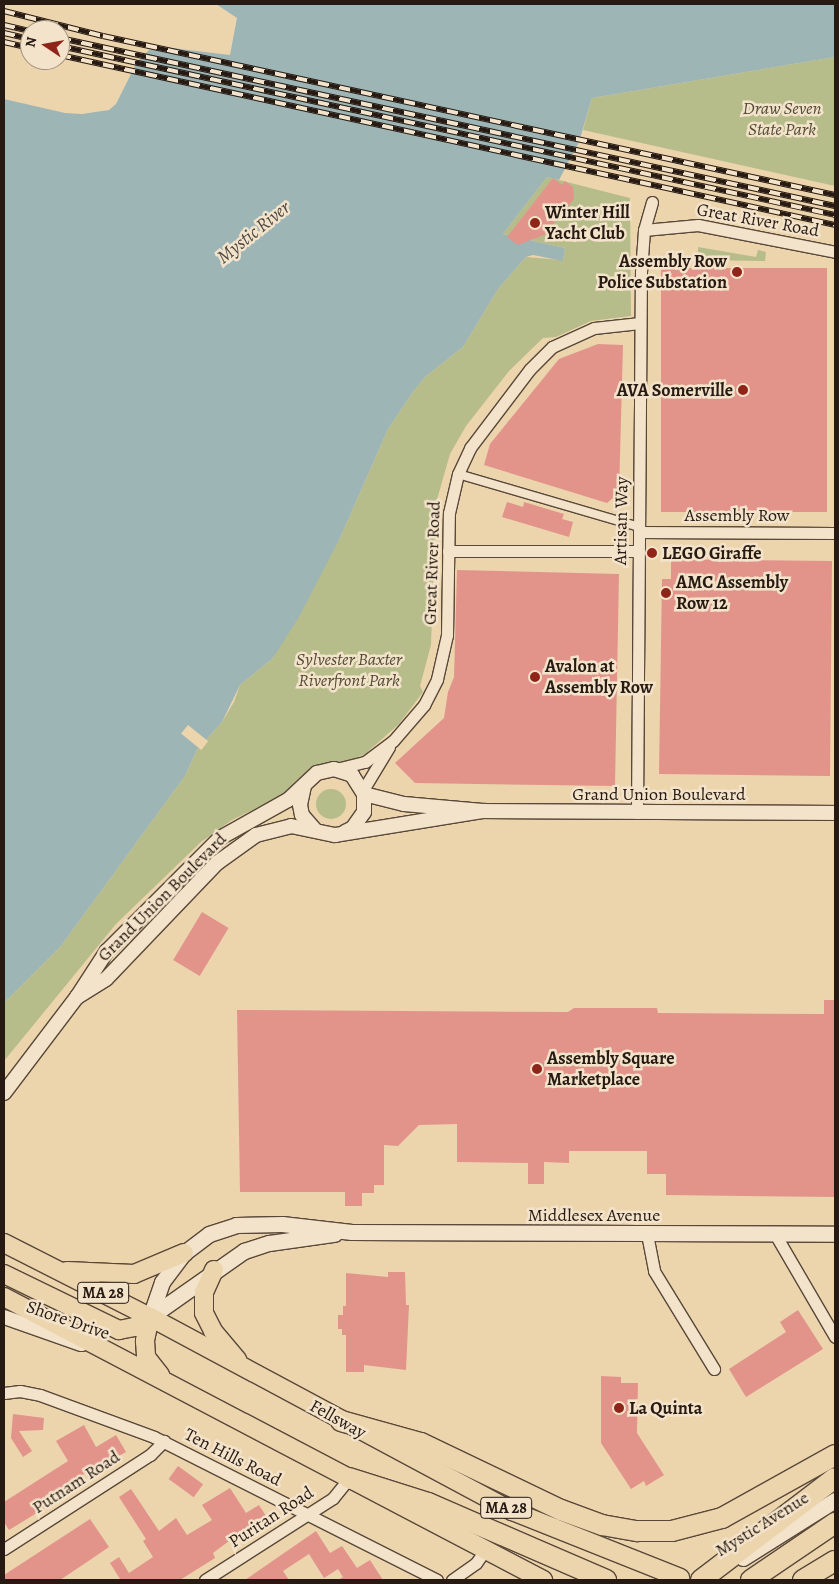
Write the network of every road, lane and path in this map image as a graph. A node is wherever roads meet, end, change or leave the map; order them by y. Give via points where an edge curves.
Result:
1 (652, 202) dead end
2 (644, 230) junction
3 (835, 252) edge
4 (640, 323) junction
5 (458, 474) junction
6 (639, 530) junction
7 (835, 533) edge
8 (639, 551) junction
9 (448, 552) junction
10 (393, 741) junction
11 (334, 769) junction
12 (304, 786) junction
13 (364, 792) junction
14 (483, 811) junction
15 (637, 813) junction
16 (835, 814) edge
17 (315, 830) junction
18 (345, 832) junction
19 (77, 998) junction
20 (4, 1093) edge
21 (352, 1232) junction
22 (4, 1234) edge
23 (647, 1234) junction
24 (775, 1234) junction
25 (835, 1234) edge
26 (4, 1243) edge
27 (184, 1253) junction
28 (27, 1254) junction
29 (56, 1269) junction
30 (214, 1270) junction
31 (4, 1274) edge
32 (4, 1297) edge
33 (4, 1317) edge
34 (150, 1317) junction
35 (835, 1337) edge
36 (120, 1357) junction
37 (246, 1369) junction
38 (714, 1369) dead end
39 (168, 1382) junction
40 (4, 1393) edge
41 (341, 1421) junction
42 (164, 1441) junction
43 (835, 1456) edge
44 (349, 1478) junction
45 (835, 1478) edge
46 (835, 1500) edge
47 (308, 1514) junction
48 (835, 1523) edge
49 (4, 1549) edge
50 (485, 1550) junction
51 (835, 1561) edge
52 (680, 1578) dead end
53 (206, 1580) edge
54 (437, 1580) edge
55 (452, 1580) edge
56 (544, 1580) edge
57 (606, 1580) edge
58 (701, 1580) edge
59 (708, 1580) edge
60 (751, 1580) edge
61 (803, 1580) edge

1 - 2 street, Artisan Way
2 - 3 street, Great River Road via 698,225
2 - 4 street, Artisan Way
4 - 5 street, Great River Road via 594,328 552,347 530,369 486,425
4 - 6 street, Artisan Way
5 - 6 street, Assembly Row
5 - 9 street, Great River Road via 449,514
6 - 7 street, Assembly Row
6 - 8 street, Artisan Way
8 - 9 street
8 - 15 street, Artisan Way
9 - 10 street, Great River Road via 447,634 442,664 424,705
10 - 11 street, Great River Road via 365,762
10 - 13 street, Great River Road
11 - 12 street, Grand Union Boulevard via 317,773
11 - 13 street, Grand Union Boulevard via 352,776
12 - 17 street via 300,805 302,814
12 - 19 street, Grand Union Boulevard via 288,800 232,830 203,853 107,951
13 - 14 street, Grand Union Boulevard via 404,804
13 - 18 street via 364,812 353,828
14 - 15 street, Grand Union Boulevard
14 - 18 street, Grand Union Boulevard
15 - 16 street, Grand Union Boulevard
17 - 18 street via 330,834
17 - 19 street, Grand Union Boulevard via 280,827 243,842 217,863 106,979
19 - 20 street, Grand Union Boulevard
21 - 23 main road, Middlesex Avenue
21 - 27 main road, Middlesex Avenue via 282,1224 236,1225 209,1234
21 - 30 main road, Middlesex Avenue via 257,1246
22 - 28 highway
23 - 24 main road, Middlesex Avenue
23 - 38 street via 654,1271
24 - 25 main road, Middlesex Avenue
24 - 35 street
26 - 28 highway, Fellsway / MA 28
27 - 29 highway via 134,1274
27 - 34 main road, Middlesex Avenue via 162,1282
28 - 29 highway, Fellsway / MA 28
29 - 34 highway, Fellsway / MA 28
30 - 34 main road, Middlesex Avenue
30 - 37 highway via 204,1292 204,1312 213,1331
31 - 34 highway via 119,1330 135,1328
32 - 36 highway, MA 28
33 - 36 street, Shore Drive
34 - 37 highway, Fellsway / MA 28
34 - 39 highway via 145,1341 146,1356 155,1371
36 - 39 highway, MA 28
37 - 41 highway, Fellsway / MA 28
39 - 44 highway, MA 28
40 - 42 street, Ten Hills Road via 20,1391 40,1395
41 - 43 highway via 421,1443 561,1510 602,1524 637,1531 672,1531 722,1518
41 - 52 highway, Fellsway / MA 28 via 512,1511
42 - 47 street, Ten Hills Road
42 - 49 street, Putnam Road via 150,1455
44 - 47 street, Puritan Road via 338,1493
44 - 50 highway, MA 28
44 - 57 highway via 428,1503
45 - 58 highway
46 - 59 main road, Mystic Avenue
47 - 53 street, Puritan Road
47 - 54 street, Ten Hills Road
48 - 60 highway
50 - 55 street via 474,1566
50 - 56 highway, MA 28
51 - 61 highway

